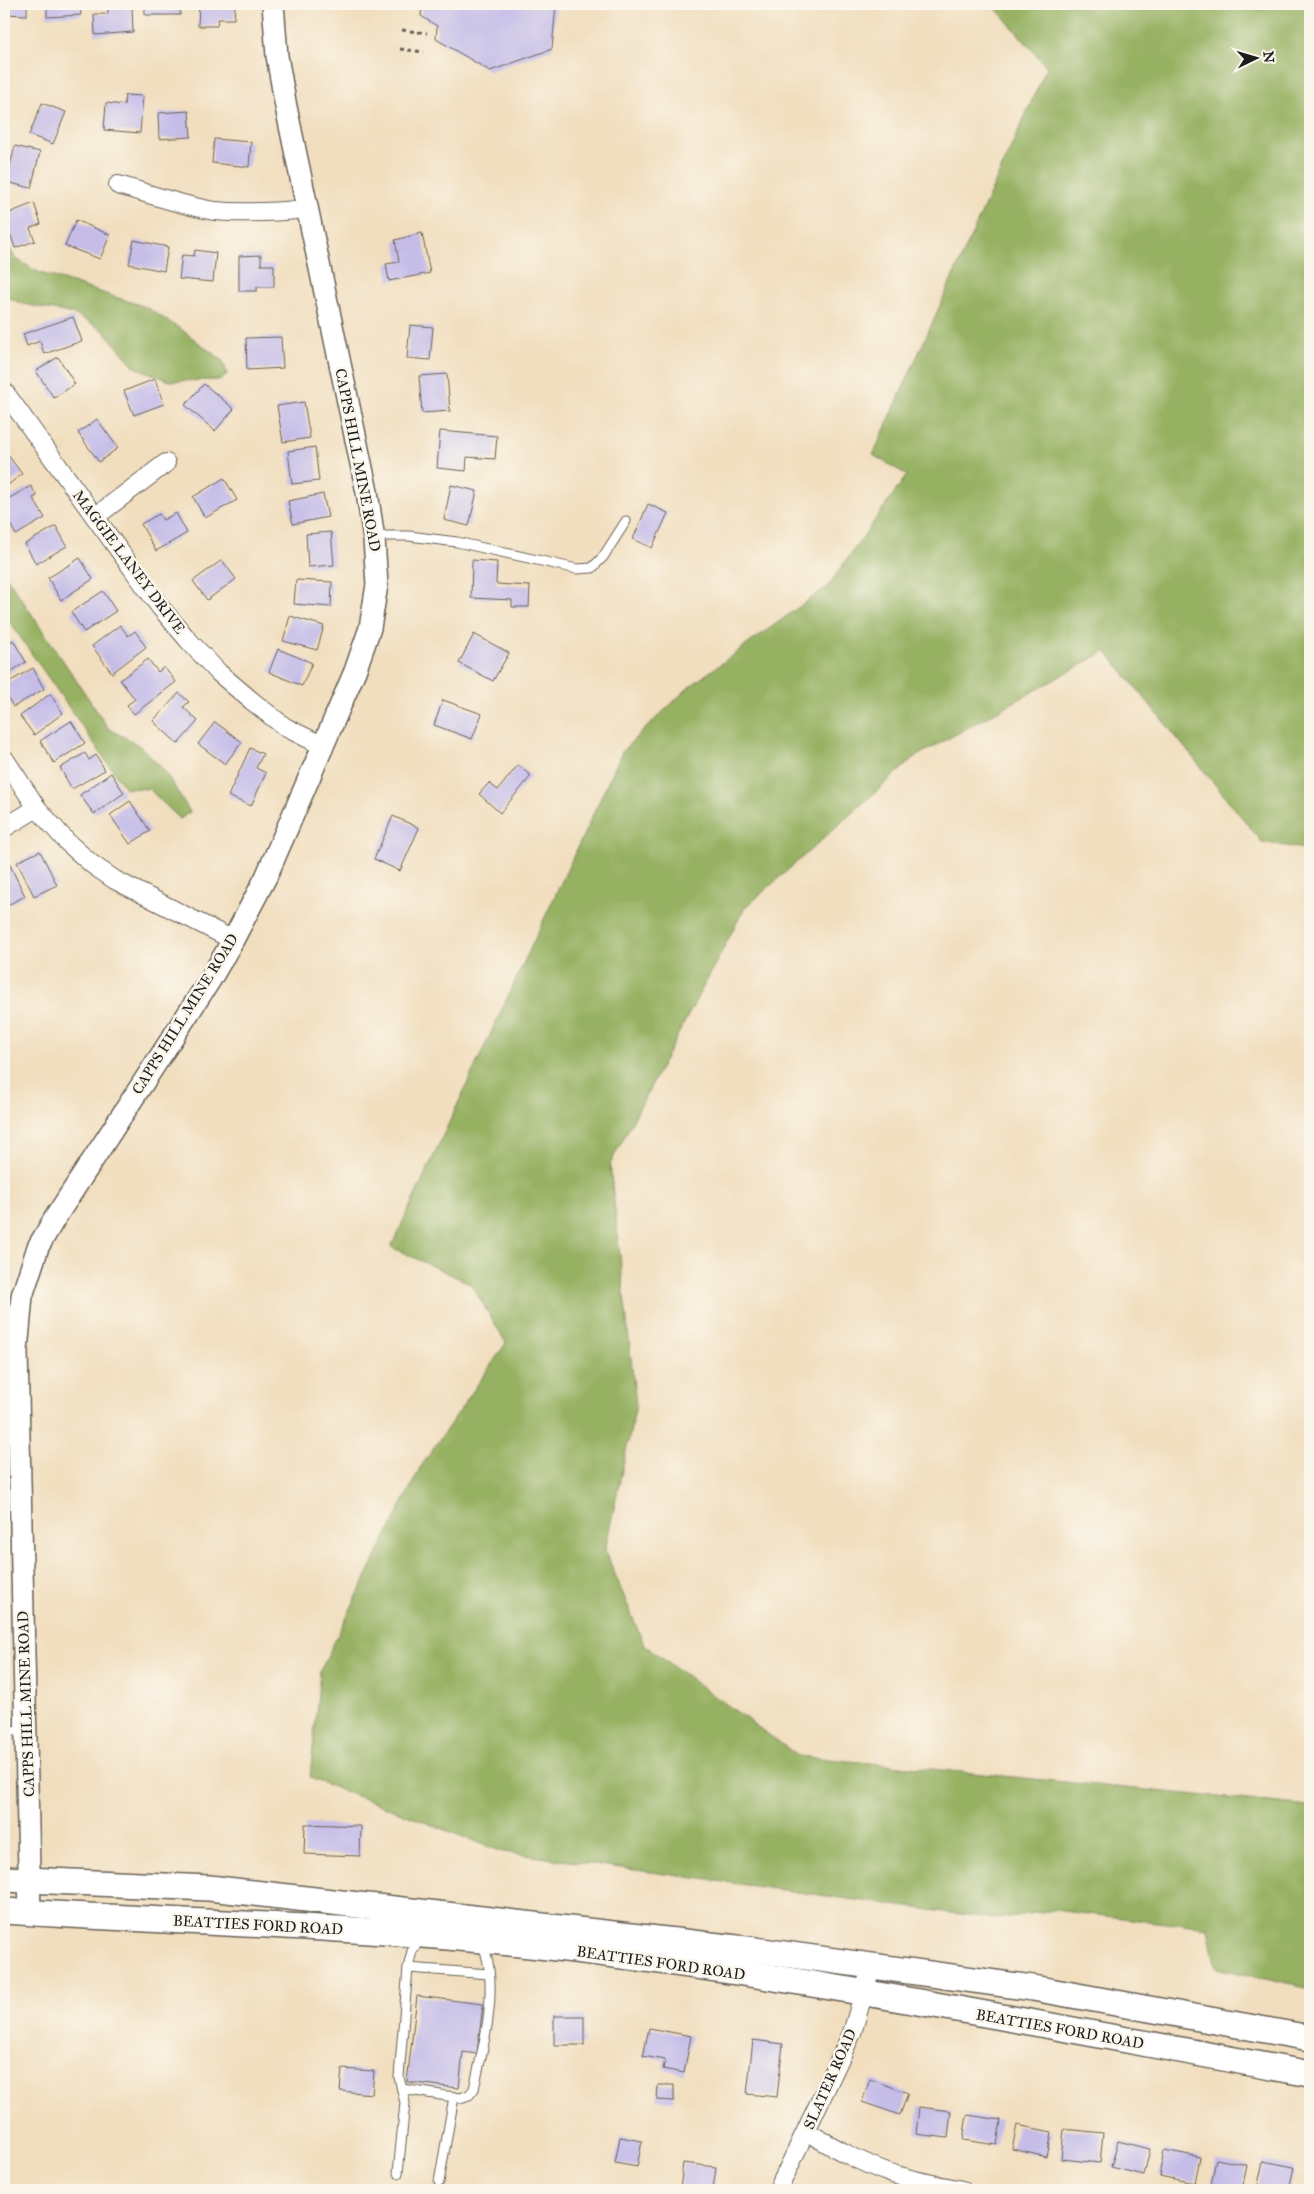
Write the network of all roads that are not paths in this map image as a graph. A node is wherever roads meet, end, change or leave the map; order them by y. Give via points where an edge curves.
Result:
1 (273, 4) edge
2 (118, 185) dead end
3 (307, 209) junction
4 (4, 391) edge
5 (166, 463) dead end
6 (95, 517) junction
7 (626, 521) dead end
8 (374, 536) junction
9 (323, 746) junction
10 (4, 758) edge
11 (37, 808) junction
12 (4, 828) edge
13 (233, 940) junction
14 (27, 1730) junction
15 (4, 1731) edge
16 (4, 1879) edge
17 (30, 1880) junction
18 (4, 1911) edge
19 (30, 1913) junction
20 (440, 1923) junction
21 (482, 1940) junction
22 (872, 1964) junction
23 (408, 1968) junction
24 (489, 1974) junction
25 (864, 1993) junction
26 (1310, 2038) edge
27 (1310, 2074) edge
28 (402, 2089) junction
29 (454, 2097) junction
30 (806, 2132) junction
31 (398, 2173) dead end
32 (439, 2182) dead end
33 (778, 2190) edge
34 (962, 2190) edge

1 - 3 street, CAPPS HILL MINE ROAD via 277,56
2 - 3 street via 214,210 264,213
3 - 8 street, CAPPS HILL MINE ROAD
4 - 6 street, MAGGIE LANEY DRIVE
5 - 6 street
6 - 9 street, MAGGIE LANEY DRIVE via 160,607 219,673 285,727
7 - 8 lane via 592,568 577,569 457,542 409,536
8 - 9 street, CAPPS HILL MINE ROAD via 377,585 370,628
9 - 13 street, CAPPS HILL MINE ROAD via 266,878
10 - 11 street
11 - 12 street
11 - 13 street via 68,842 115,880
13 - 14 street, CAPPS HILL MINE ROAD via 55,1218 38,1247 22,1296 17,1351
14 - 15 lane
14 - 17 street, CAPPS HILL MINE ROAD
16 - 17 main road, BEATTIES FORD ROAD
17 - 19 street, CAPPS HILL MINE ROAD
17 - 20 main road, BEATTIES FORD ROAD via 209,1888
18 - 19 main road, BEATTIES FORD ROAD
19 - 20 main road, BEATTIES FORD ROAD
20 - 21 main road, BEATTIES FORD ROAD
20 - 21 lane
20 - 22 main road, BEATTIES FORD ROAD
20 - 23 lane via 412,1951
21 - 24 lane
21 - 25 main road, BEATTIES FORD ROAD via 632,1958
22 - 25 street, SLATER ROAD
22 - 26 main road, BEATTIES FORD ROAD via 1033,1988
23 - 24 lane
23 - 28 lane via 399,2077
24 - 29 lane via 487,2024 474,2089 469,2095
25 - 27 main road, BEATTIES FORD ROAD
25 - 30 street, SLATER ROAD via 852,2033
28 - 29 lane
28 - 31 lane via 405,2103
29 - 32 lane
30 - 33 street, SLATER ROAD
30 - 34 street via 889,2173

